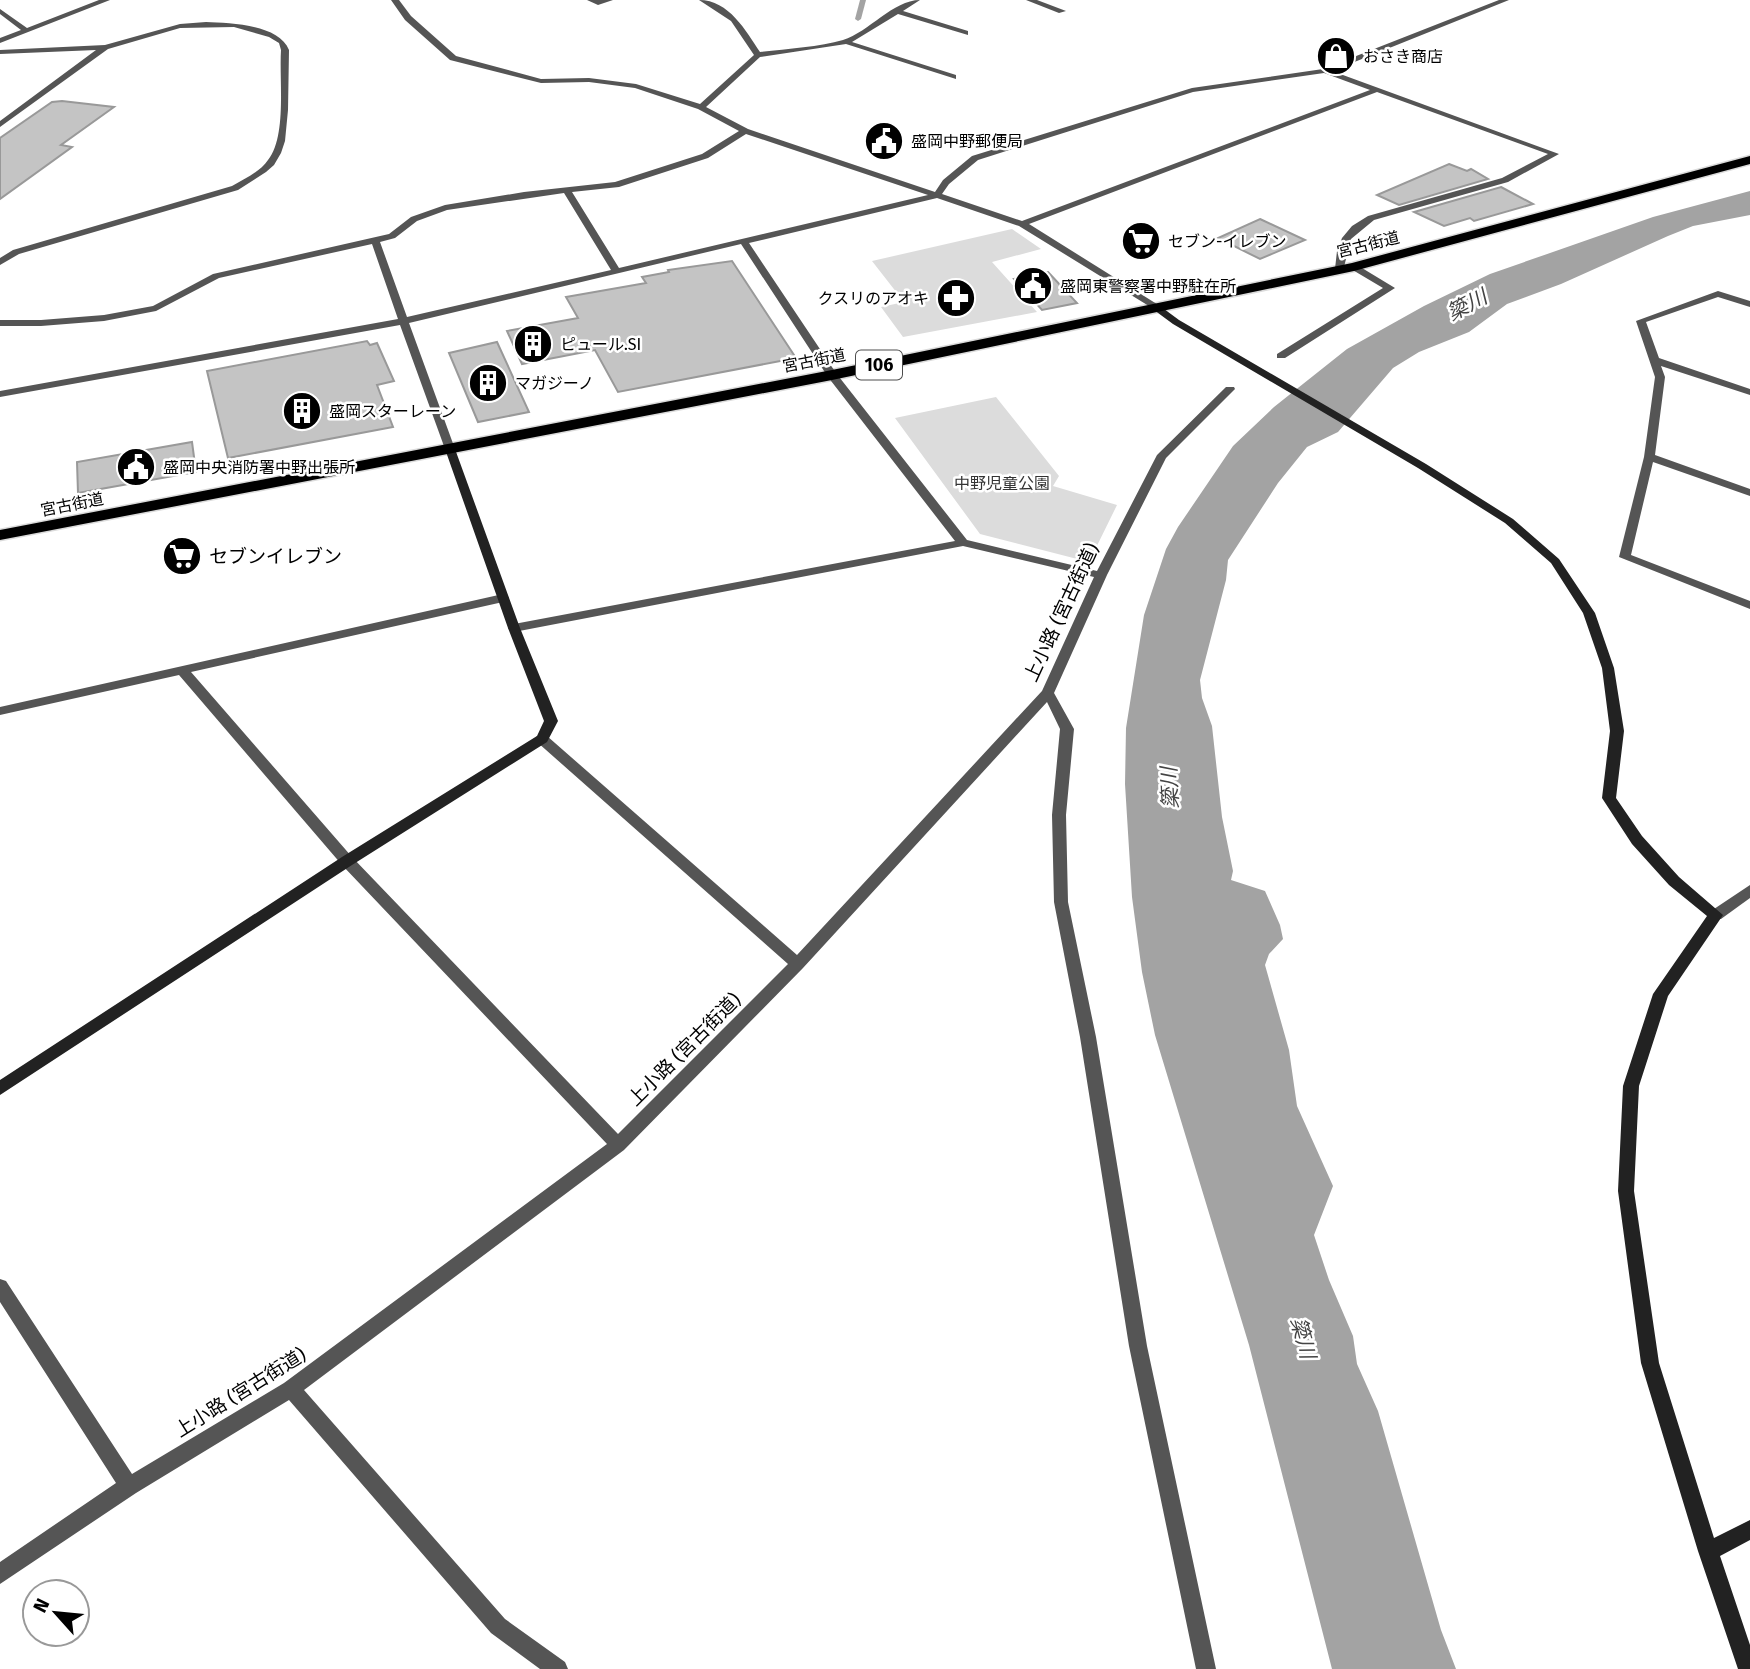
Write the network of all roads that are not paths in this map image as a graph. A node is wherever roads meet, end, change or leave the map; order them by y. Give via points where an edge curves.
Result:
1 (106, 0) edge
2 (395, 0) edge
3 (592, 0) edge
4 (609, 0) edge
5 (703, 0) edge
6 (916, 0) edge
7 (1030, 0) edge
8 (1479, 0) edge
9 (1505, 0) edge
10 (1492, 5) junction
11 (0, 11) edge
12 (895, 11) junction
13 (1062, 11) dead end
14 (27, 31) junction
15 (965, 33) dead end
16 (0, 41) edge
17 (846, 42) junction
18 (105, 47) junction
19 (0, 52) edge
20 (758, 55) junction
21 (1325, 71) junction
22 (953, 77) dead end
23 (1379, 89) junction
24 (701, 107) junction
25 (0, 125) edge
26 (745, 131) junction
27 (1750, 160) edge
28 (566, 190) junction
29 (936, 197) junction
30 (1022, 224) junction
31 (375, 241) junction
32 (745, 243) junction
33 (0, 262) edge
34 (1347, 268) junction
35 (617, 272) junction
36 (1750, 304) edge
37 (1157, 308) junction
38 (404, 321) junction
39 (0, 323) edge
40 (1281, 356) dead end
41 (1654, 360) junction
42 (832, 375) junction
43 (1230, 390) dead end
44 (1750, 392) edge
45 (0, 394) edge
46 (450, 449) junction
47 (1648, 457) junction
48 (1750, 493) edge
49 (0, 535) edge
50 (963, 543) junction
51 (1101, 575) junction
52 (503, 598) junction
53 (1750, 605) edge
54 (514, 628) junction
55 (182, 670) junction
56 (1048, 693) junction
57 (0, 711) edge
58 (542, 738) junction
59 (347, 861) junction
60 (1750, 890) edge
61 (1716, 915) junction
62 (798, 964) junction
63 (0, 1088) edge
64 (618, 1145) junction
65 (0, 1287) edge
66 (290, 1389) junction
67 (129, 1486) junction
68 (1750, 1530) edge
69 (1708, 1551) junction
70 (0, 1574) edge
71 (558, 1669) edge
72 (1206, 1669) edge
73 (1748, 1669) edge

1 - 14 street
2 - 24 street via 453,58 541,81 589,80 636,86
3 - 4 street
5 - 20 street via 734,19
6 - 12 street
7 - 13 street
8 - 10 street
9 - 10 street
10 - 21 street
11 - 14 street
12 - 15 street
12 - 17 street
14 - 16 street
17 - 20 street
17 - 22 street
18 - 19 street
18 - 25 street
18 - 33 street via 180,26 206,24 234,25 272,35 285,50 280,146 272,162 235,188 16,252
20 - 24 street
21 - 23 street
21 - 29 street via 1192,90 975,158 946,182
23 - 30 street
23 - 34 street via 1555,154 1505,180 1371,218 1356,227 1342,245
24 - 26 street
26 - 28 street via 705,156 616,185
26 - 29 street
27 - 34 highway, 宮古街道 / 106
28 - 31 street via 445,208
28 - 35 street
29 - 30 street
29 - 32 street
30 - 37 street
31 - 38 street
31 - 39 street via 216,276 156,308 104,318
32 - 35 street
32 - 42 street
34 - 37 highway, 宮古街道 / 106
34 - 40 street via 1390,288
35 - 38 street
36 - 41 street via 1718,294 1640,321
37 - 42 highway, 宮古街道 / 106
37 - 61 street via 1509,521 1555,561 1589,613 1608,668 1616,731 1609,798 1637,841 1674,881
38 - 45 street
38 - 46 street
41 - 44 street
41 - 47 street via 1660,377
42 - 46 highway, 宮古街道 / 106
42 - 50 street
43 - 51 street, 上小路 (宮古街道) via 1161,457
46 - 49 highway, 宮古街道 / 106
46 - 52 street
47 - 48 street
47 - 53 street via 1625,557
50 - 51 street
50 - 54 street
51 - 56 street, 上小路 (宮古街道)
52 - 54 street
52 - 55 street
54 - 58 street via 551,721
55 - 57 street
55 - 59 street
56 - 62 street, 上小路 (宮古街道)
56 - 72 street via 1067,729 1059,815 1061,902 1088,1037 1138,1346
58 - 59 street
58 - 62 street
59 - 63 street
59 - 64 street
60 - 61 street
61 - 69 street via 1661,994 1632,1086 1626,1191 1650,1363
62 - 64 street, 上小路 (宮古街道)
64 - 66 street, 上小路 (宮古街道)
65 - 67 street
66 - 67 street, 上小路 (宮古街道)
66 - 71 street via 498,1626
67 - 70 street, 上小路 (宮古街道)
68 - 69 street
69 - 73 street

